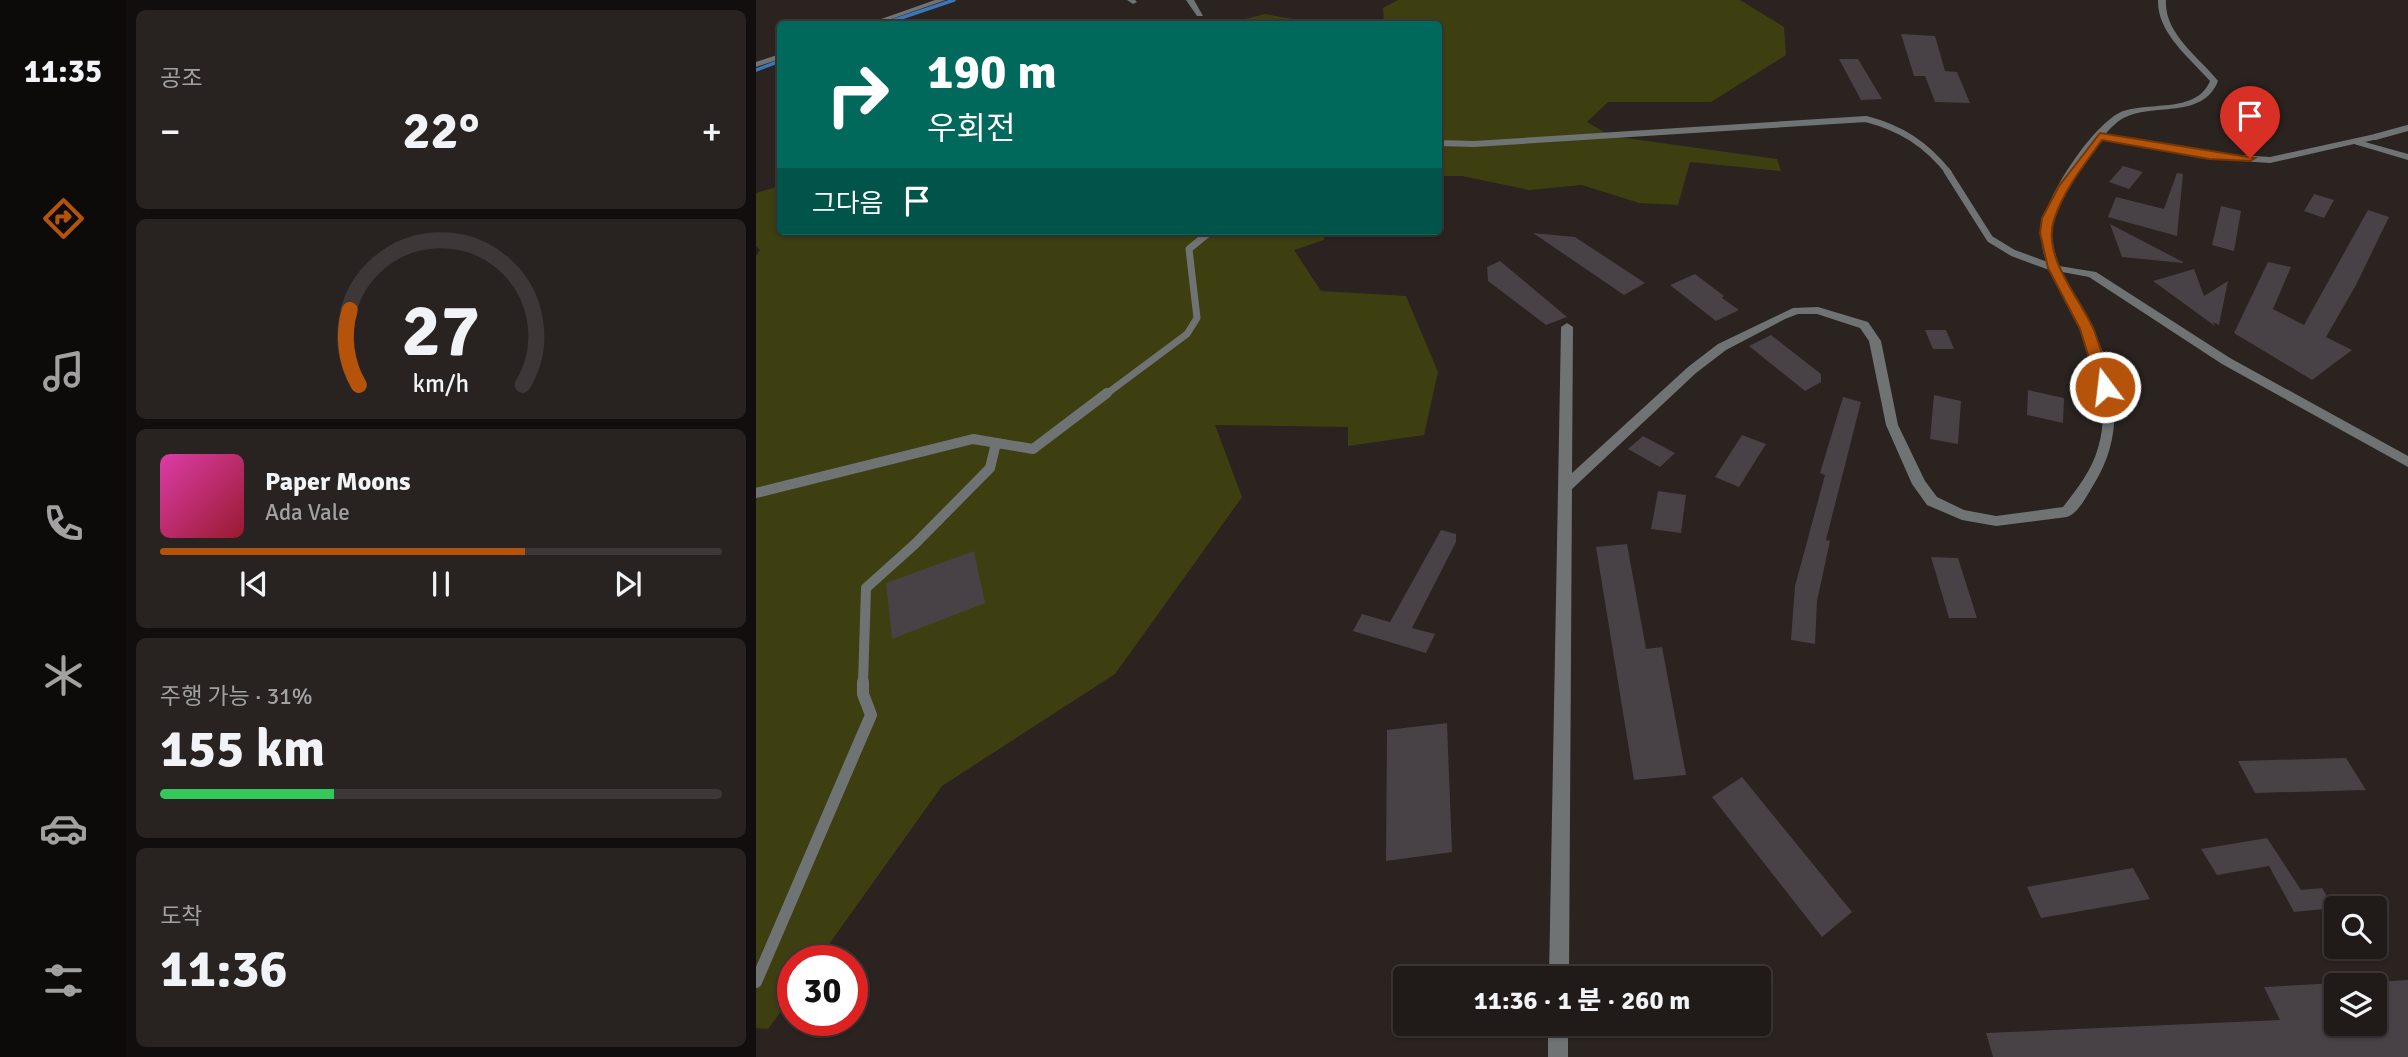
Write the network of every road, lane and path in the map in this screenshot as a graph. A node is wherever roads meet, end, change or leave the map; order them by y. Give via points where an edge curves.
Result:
1 (942, 0) edge
2 (1191, 0) edge
3 (2162, 0) edge
4 (1200, 14) dead end
5 (880, 21) edge
6 (777, 57) edge
7 (756, 65) edge
8 (2408, 128) edge
9 (2100, 136) junction
10 (2375, 137) joint
11 (2355, 142) junction
12 (1442, 143) edge
13 (2408, 158) edge
14 (1206, 235) edge
15 (2054, 268) junction
16 (1567, 327) dead end
17 (996, 443) junction
18 (2408, 462) edge
19 (1565, 486) junction
20 (756, 493) edge
21 (1559, 966) edge
22 (756, 982) edge
23 (1558, 1036) edge
24 (1558, 1057) edge

1 - 5 street
2 - 4 street
3 - 9 street via 2159,11 2163,21 2201,63 2214,81 2213,87 2184,104 2124,114
6 - 7 street
8 - 10 lane
9 - 11 street via 2209,156 2270,159
9 - 15 street via 2064,186 2048,218 2046,233
10 - 11 street
11 - 13 street
12 - 15 lane via 1866,119 1888,124 1933,150 1987,237 2019,257
14 - 17 lane via 1189,248 1198,318 1187,334 1033,449
15 - 18 street via 2092,274 2226,361
15 - 19 street via 2099,359 2108,412 2108,438 2100,459 2067,512 1996,521 1962,515 1932,501 1919,484 1892,425 1875,341 1864,325 1849,318 1797,310 1746,333 1692,370
16 - 19 street
17 - 20 lane via 974,439
17 - 22 lane via 990,468 866,588 863,694 871,715
19 - 21 street
23 - 24 street

